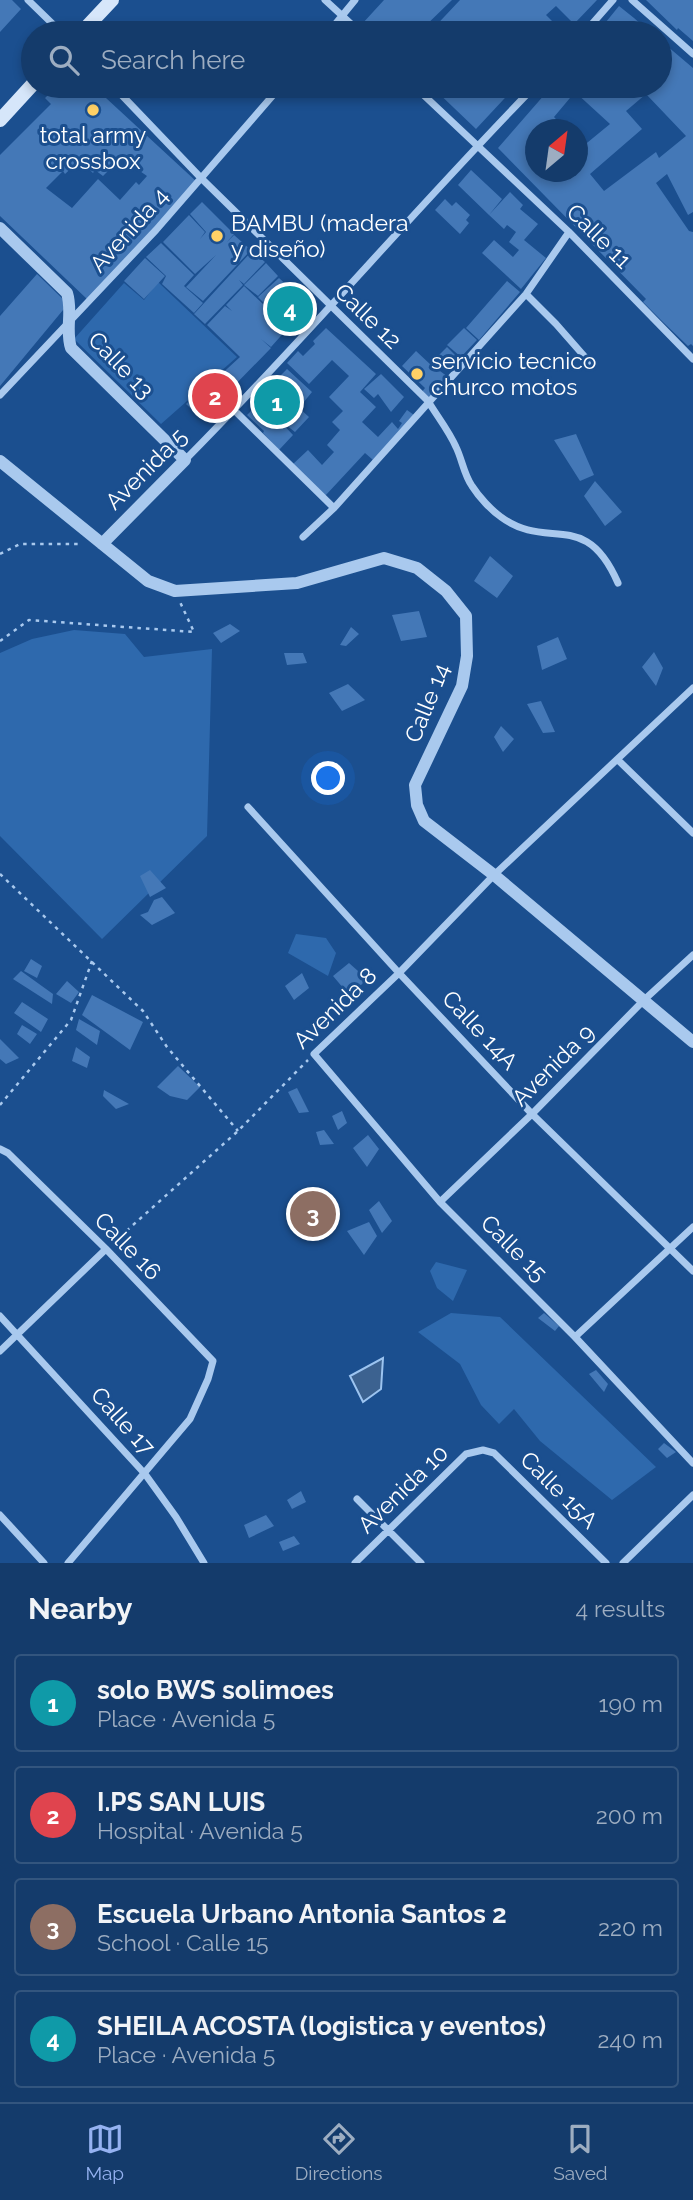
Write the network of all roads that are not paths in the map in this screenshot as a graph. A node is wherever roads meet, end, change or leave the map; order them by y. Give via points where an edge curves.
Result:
1 (28, 0) edge
2 (112, 0) edge
3 (325, 0) edge
4 (355, 0) edge
5 (613, 0) edge
6 (632, 0) edge
7 (343, 16) junction
8 (50, 21) edge
9 (92, 21) edge
10 (339, 21) edge
11 (348, 21) edge
12 (594, 21) edge
13 (656, 21) edge
14 (672, 35) edge
15 (693, 54) edge
16 (21, 97) edge
17 (124, 98) edge
18 (271, 98) edge
19 (426, 98) edge
20 (523, 98) edge
21 (0, 120) edge
22 (476, 146) junction
23 (201, 178) junction
24 (0, 228) edge
25 (569, 232) junction
26 (526, 294) junction
27 (331, 307) junction
28 (68, 325) junction
29 (693, 359) edge
30 (592, 365) dead end
31 (0, 394) edge
32 (428, 401) junction
33 (234, 410) junction
34 (186, 460) junction
35 (0, 461) edge
36 (334, 508) junction
37 (303, 537) dead end
38 (102, 544) junction
39 (618, 583) dead end
40 (693, 688) edge
41 (618, 760) junction
42 (248, 807) dead end
43 (693, 833) edge
44 (494, 876) junction
45 (693, 955) edge
46 (400, 973) junction
47 (644, 1000) junction
48 (693, 1042) edge
49 (314, 1055) joint
50 (532, 1114) junction
51 (0, 1149) edge
52 (440, 1202) junction
53 (693, 1227) edge
54 (670, 1248) junction
55 (106, 1249) junction
56 (693, 1271) edge
57 (0, 1316) edge
58 (18, 1334) junction
59 (575, 1337) junction
60 (0, 1351) edge
61 (483, 1450) joint
62 (693, 1463) edge
63 (145, 1474) junction
64 (693, 1495) edge
65 (357, 1499) dead end
66 (0, 1515) edge
67 (388, 1529) junction
68 (44, 1563) edge
69 (68, 1563) edge
70 (204, 1563) edge
71 (355, 1563) edge
72 (421, 1563) edge
73 (606, 1563) edge
74 (623, 1563) edge

1 - 8 street
2 - 9 main road
3 - 7 street
4 - 7 street
5 - 12 street
6 - 13 street
7 - 10 street
7 - 11 street
14 - 15 street
16 - 21 main road
17 - 23 street, Calle 12
18 - 23 street, Avenida 4
19 - 22 street, Calle 11
20 - 22 street, Avenida 5
22 - 25 street, Calle 11
22 - 27 street, Avenida 5
23 - 27 street, Calle 12
23 - 28 street, Avenida 4
24 - 28 street, Calle 13 via 67,293 71,305
25 - 26 street
25 - 29 street, Calle 11
26 - 30 street
26 - 32 street
27 - 32 street, Calle 12
27 - 33 street, Avenida 5
28 - 31 street, Avenida 4
28 - 34 street, Calle 13 via 71,348
32 - 36 street
32 - 39 street, Calle 12 via 456,445 471,485 499,516 518,528 565,533 592,544 609,562
33 - 34 street, Avenida 5
33 - 36 street
34 - 38 street, Avenida 5
35 - 38 street, Calle 14
36 - 37 street
38 - 44 street, Calle 14 via 148,581 176,591 297,583 384,558 417,568 446,591 466,616 467,656 462,686 415,785 416,805 424,821
40 - 41 street, Avenida 8
41 - 43 street
41 - 44 street, Avenida 8
42 - 46 street, Calle 14A
44 - 46 street, Avenida 8
44 - 47 street, Calle 14
45 - 47 street, Avenida 9
46 - 49 street, Avenida 8
46 - 50 street, Calle 14A
47 - 48 street, Calle 14
47 - 50 street, Avenida 9
49 - 52 street, Calle 15
50 - 52 street, Avenida 9
50 - 54 street, Calle 14A
51 - 55 street, Calle 16
52 - 59 street, Calle 15
53 - 54 street
54 - 56 street, Calle 14A
54 - 59 street
55 - 58 street
55 - 63 street, Calle 16 via 212,1361 190,1419
57 - 58 street, Calle 17
58 - 60 street
58 - 63 street, Calle 17
59 - 62 street, Calle 15
61 - 67 street, Avenida 10 via 466,1454
61 - 73 street, Calle 15A via 494,1453
63 - 69 street
63 - 70 street, Calle 17
64 - 74 street
65 - 67 street
66 - 68 street
67 - 71 street, Avenida 10
67 - 72 street

